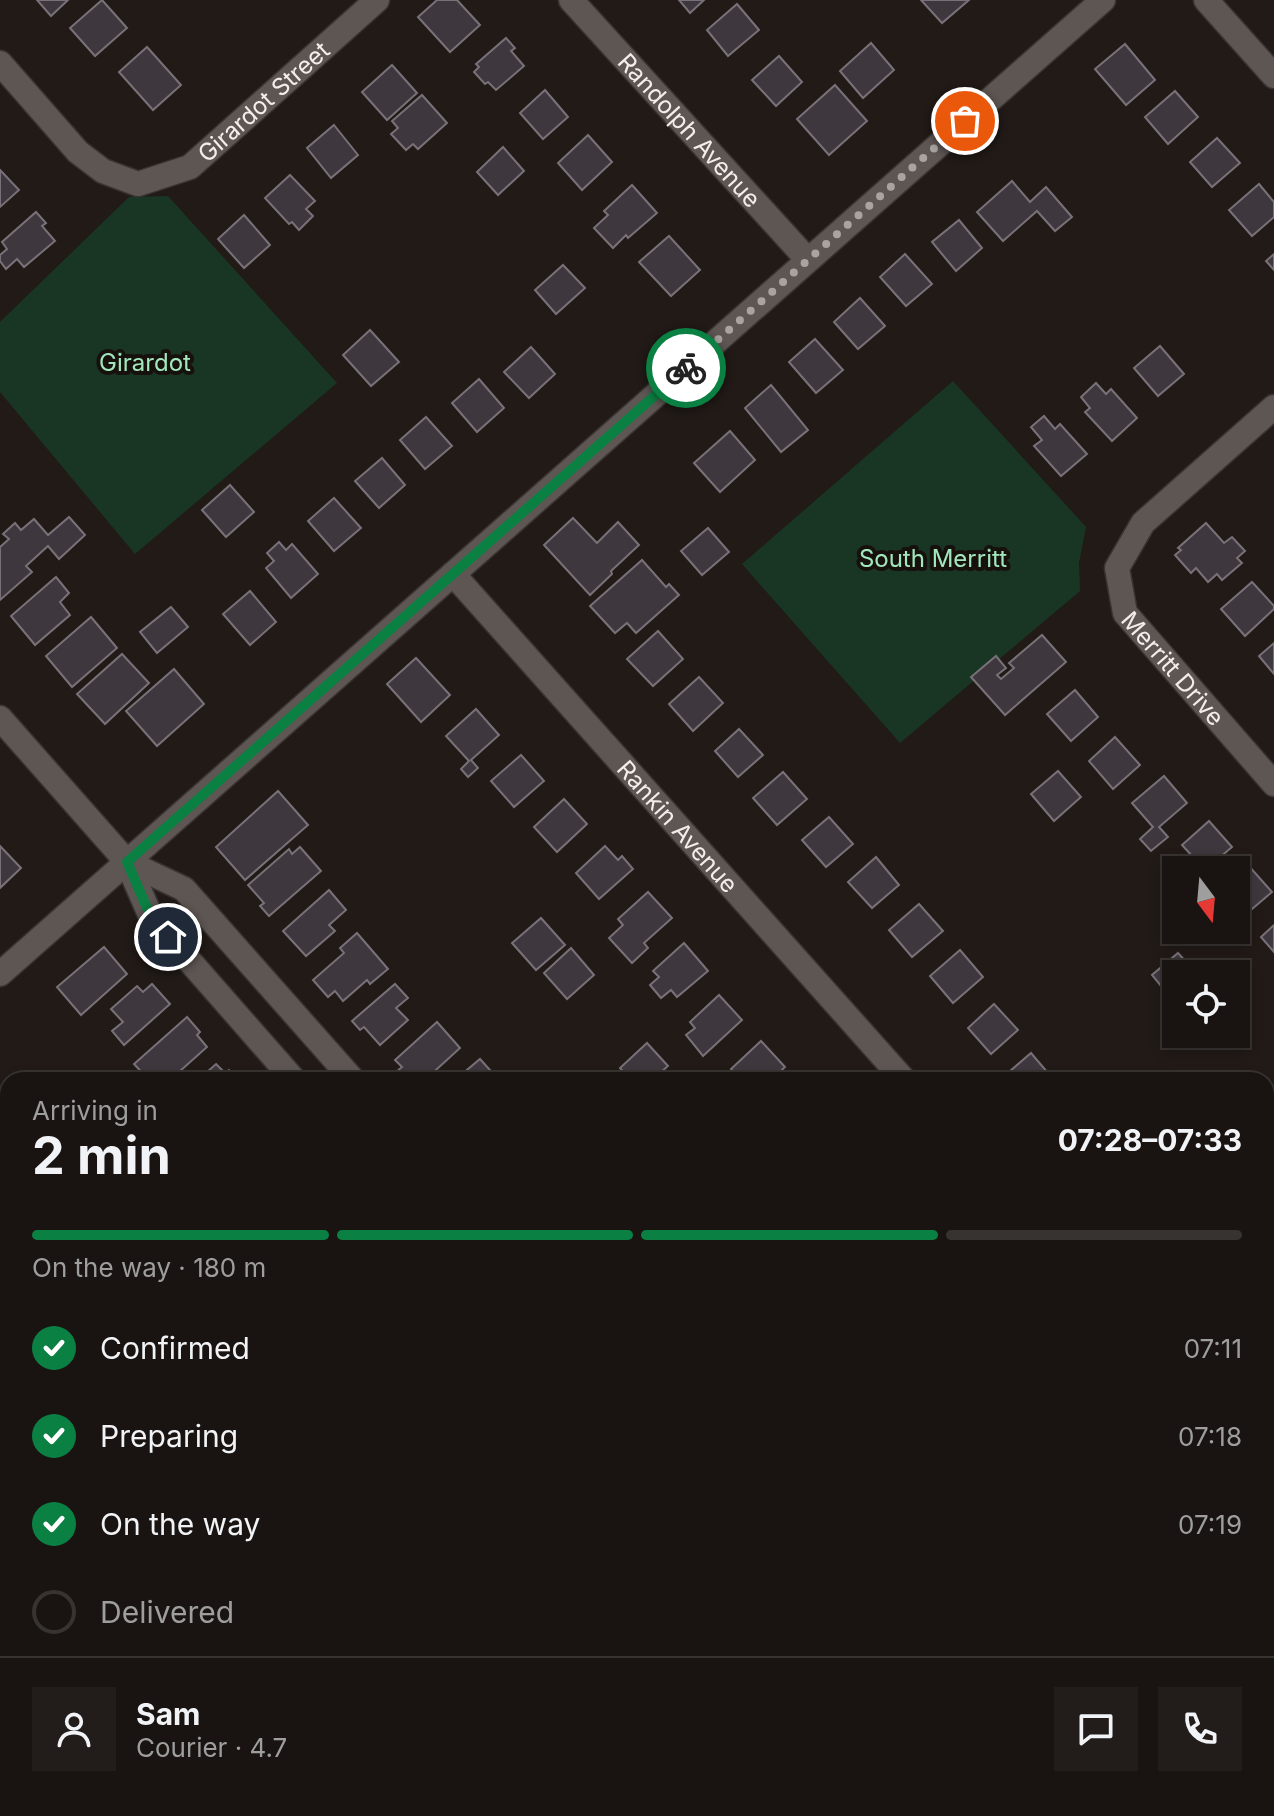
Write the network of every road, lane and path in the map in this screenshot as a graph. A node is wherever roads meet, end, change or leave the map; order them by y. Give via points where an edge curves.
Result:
1 (377, 0) edge
2 (571, 0) edge
3 (1103, 0) edge
4 (1206, 0) edge
5 (0, 63) edge
6 (1274, 76) edge
7 (808, 260) junction
8 (1274, 407) edge
9 (453, 574) junction
10 (0, 718) edge
11 (1274, 784) edge
12 (127, 862) junction
13 (0, 974) edge
14 (287, 1072) edge
15 (346, 1072) edge
16 (897, 1072) edge

1 - 5 street, Girardot Street via 190,167 138,184 103,171 78,152
2 - 7 street, Randolph Avenue
3 - 7 street
4 - 6 street
7 - 9 street
8 - 11 street, Merritt Drive via 1143,523 1117,568 1125,613
9 - 12 street
9 - 16 street, Rankin Avenue
10 - 12 street
12 - 13 street
12 - 14 street via 151,917
12 - 15 street via 184,889

